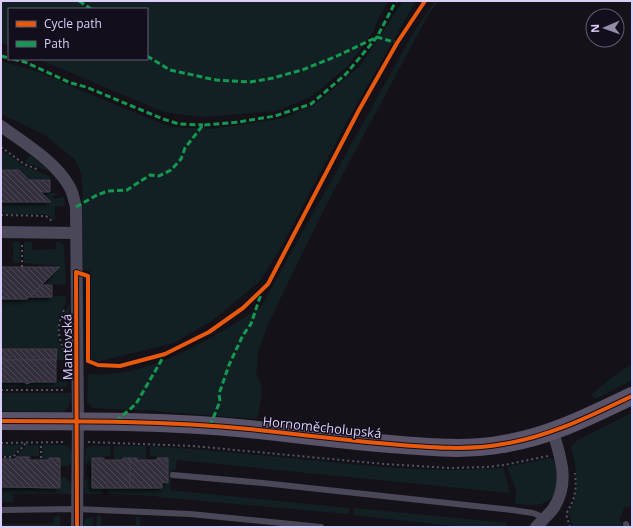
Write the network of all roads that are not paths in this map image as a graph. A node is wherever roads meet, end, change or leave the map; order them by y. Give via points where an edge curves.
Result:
1 (1, 126) edge
2 (1, 232) edge
3 (76, 233) junction
4 (632, 396) edge
5 (1, 421) edge
6 (78, 421) junction
7 (553, 432) junction
8 (173, 475) dead end
9 (77, 509) junction
10 (1, 510) edge
11 (540, 522) edge
12 (77, 527) edge
13 (321, 527) edge

1 - 3 street, Mantovská via 45,159 70,186 76,206
2 - 3 street
3 - 6 street, Mantovská
4 - 7 street, Hornoměcholupská
5 - 6 street, Hornoměcholupská
6 - 7 street, Hornoměcholupská via 210,426 410,446 452,447 503,444
6 - 9 street, Mantovská
7 - 11 street via 560,453 564,479 553,509
8 - 11 lane via 264,482 512,510 533,514
9 - 10 lane
9 - 12 street, Mantovská
9 - 13 lane via 190,514

